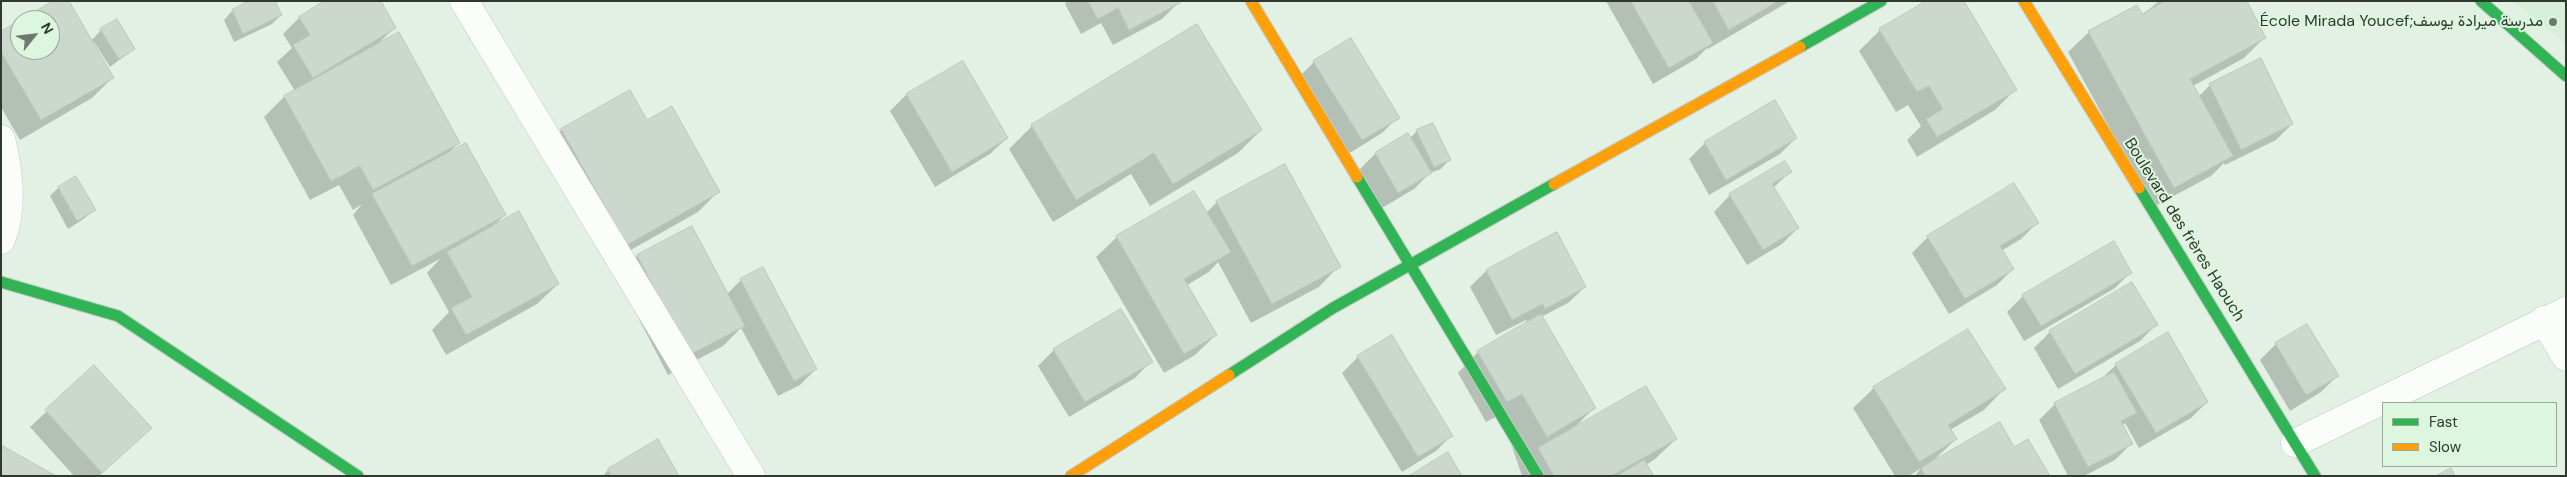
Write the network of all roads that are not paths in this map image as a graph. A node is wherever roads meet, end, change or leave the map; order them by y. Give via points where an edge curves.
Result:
1 (464, 1) edge
2 (1251, 1) edge
3 (1881, 1) edge
4 (2024, 1) edge
5 (2481, 1) edge
6 (2566, 76) edge
7 (1, 139) edge
8 (1, 240) edge
9 (1410, 264) junction
10 (1, 282) edge
11 (2555, 315) edge
12 (2566, 357) edge
13 (2295, 443) junction
14 (358, 476) edge
15 (751, 476) edge
16 (1071, 476) edge
17 (1538, 476) edge
18 (2315, 476) edge

1 - 15 street
2 - 9 main road
3 - 9 main road
4 - 13 main road, Boulevard des frères Haouch
5 - 6 main road
7 - 8 street via 9,173 5,230
9 - 16 main road via 1333,308
9 - 17 main road
10 - 14 main road via 118,316
11 - 12 street
11 - 13 street
13 - 18 main road, Boulevard des frères Haouch

